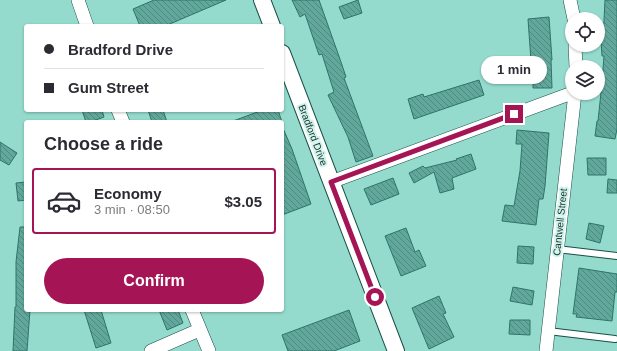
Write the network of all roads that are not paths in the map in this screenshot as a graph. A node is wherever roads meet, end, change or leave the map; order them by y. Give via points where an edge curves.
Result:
1 (78, 0) edge
2 (262, 0) edge
3 (570, 0) edge
4 (573, 12) edge
5 (86, 24) edge
6 (271, 24) edge
7 (284, 58) edge
8 (565, 96) edge
9 (572, 100) edge
10 (331, 182) junction
11 (557, 249) junction
12 (617, 256) edge
13 (193, 312) edge
14 (199, 330) junction
15 (548, 331) junction
16 (615, 339) dead end
17 (151, 351) edge
18 (209, 351) edge
19 (396, 351) edge
20 (546, 351) edge

1 - 5 street
2 - 6 street
3 - 4 street
7 - 10 street, Bradford Drive
8 - 10 street
9 - 11 street, Cantwell Street
10 - 19 street, Bradford Drive
11 - 12 lane
11 - 15 street, Cantwell Street
13 - 14 street
14 - 17 street
14 - 18 street
15 - 16 lane
15 - 20 street, Cantwell Street

